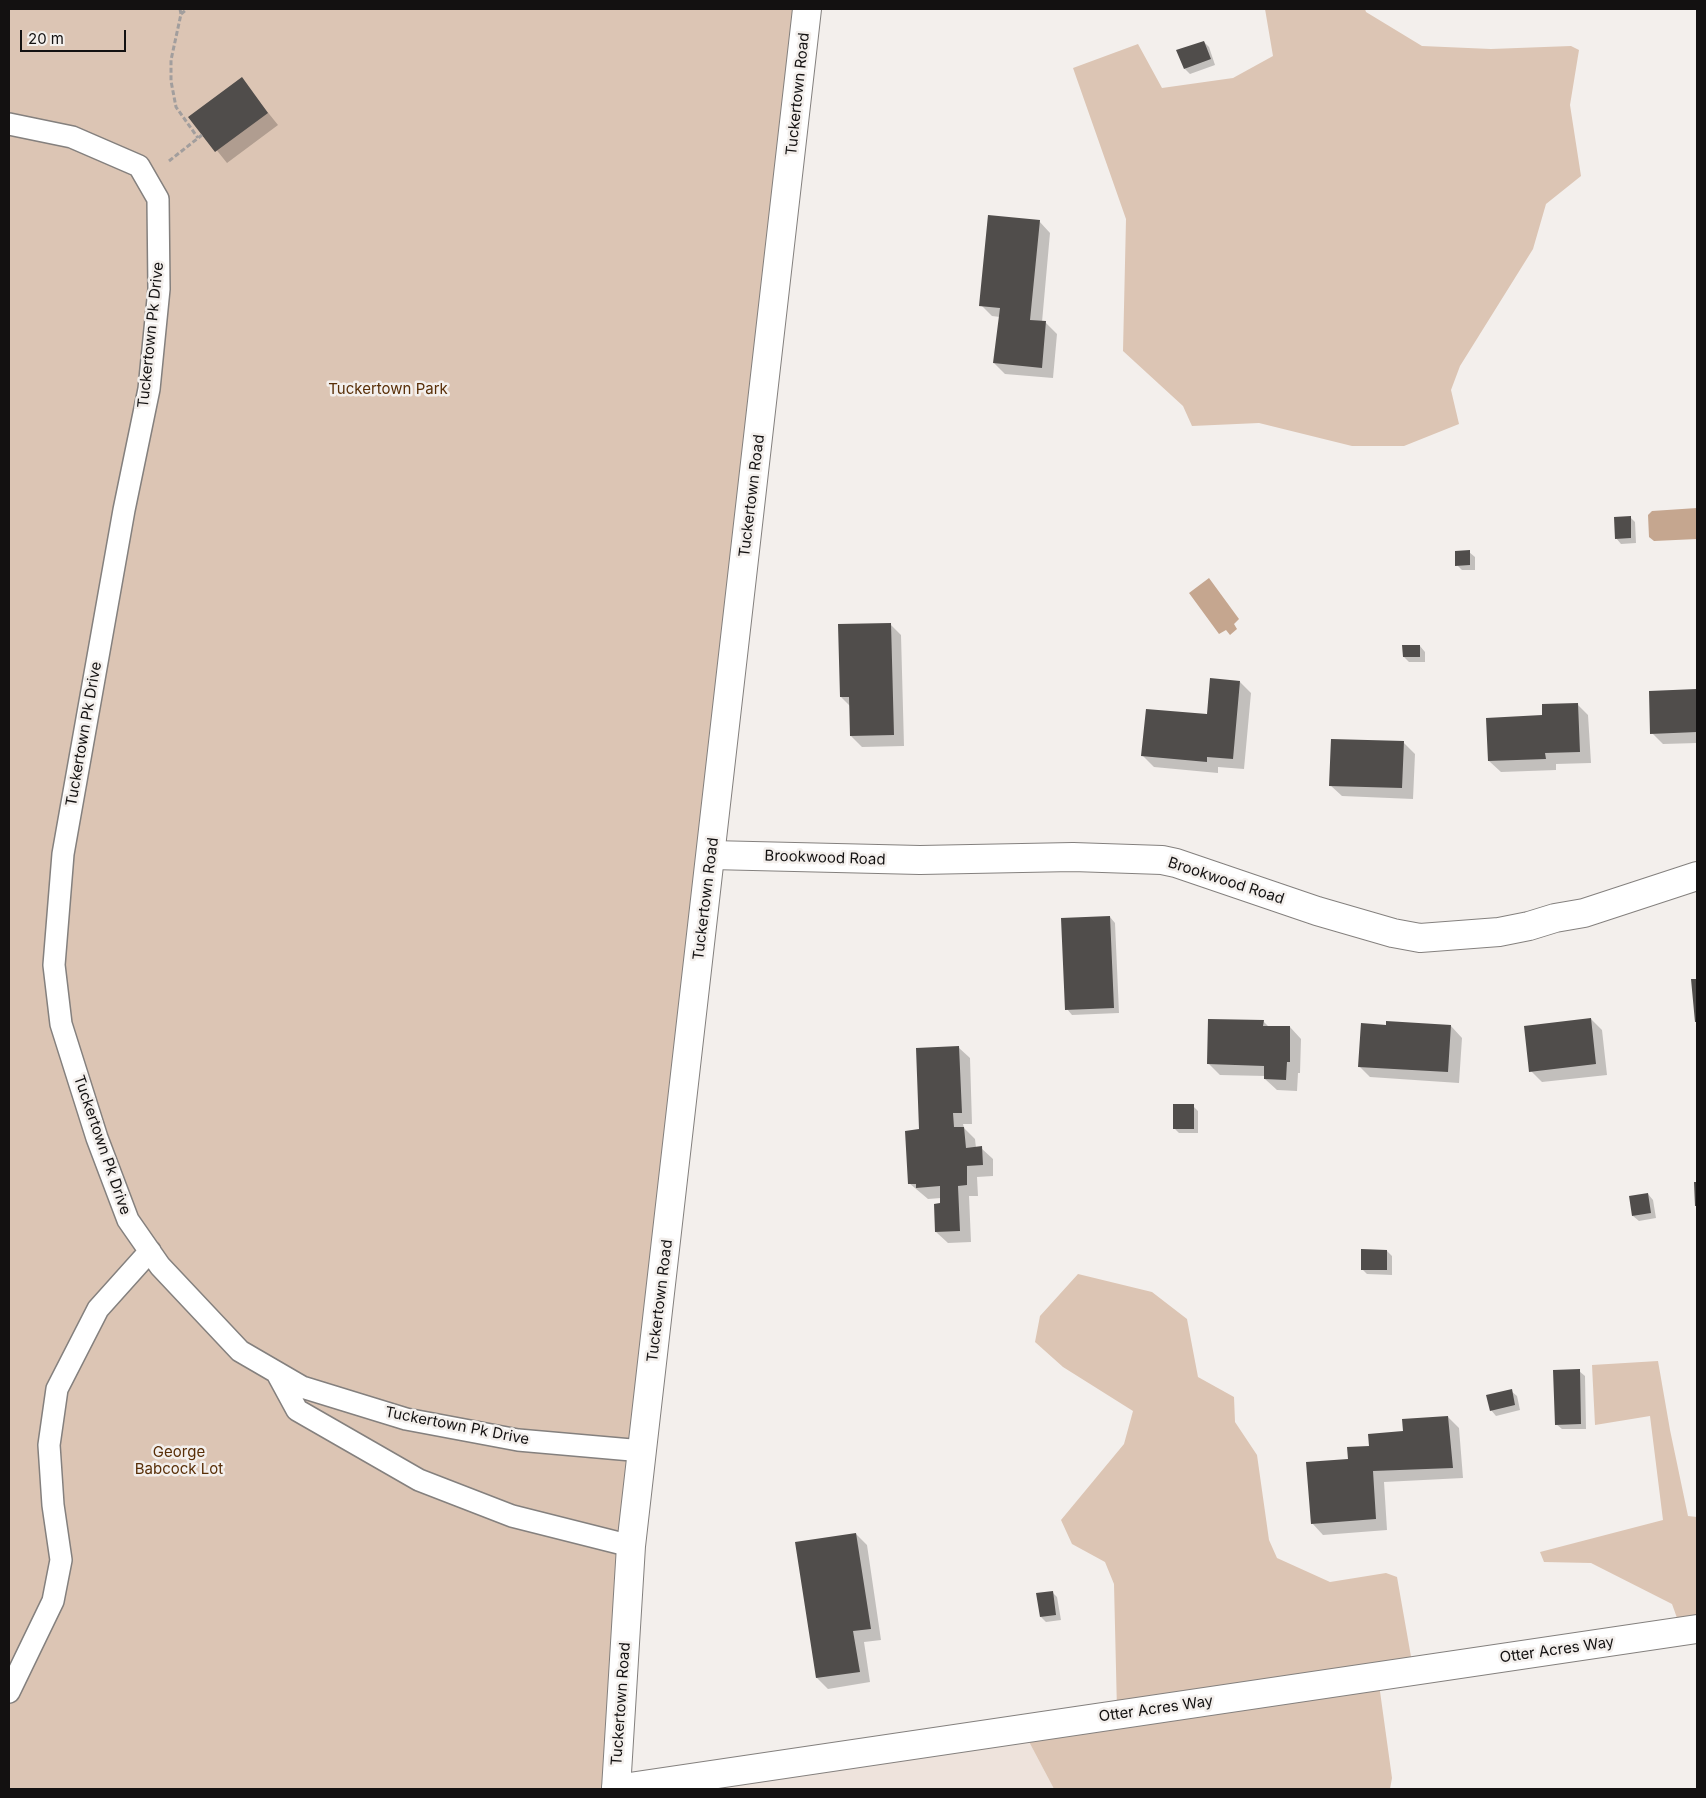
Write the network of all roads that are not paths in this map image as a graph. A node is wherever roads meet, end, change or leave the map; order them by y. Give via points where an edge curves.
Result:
1 (807, 9) edge
2 (9, 124) edge
3 (711, 855) junction
4 (1697, 876) edge
5 (150, 1252) junction
6 (278, 1375) junction
7 (642, 1451) junction
8 (631, 1546) junction
9 (1697, 1629) edge
10 (9, 1692) edge
11 (616, 1789) edge

1 - 3 street, Tuckertown Road
2 - 5 lane, Tuckertown Pk Drive via 72,137 139,166 158,199 159,289 149,389 124,510 63,854 54,965 61,1024 97,1138 128,1220
3 - 4 street, Brookwood Road via 920,860 1073,857 1162,860 1317,911 1420,938 1500,932 1529,926 1584,913
3 - 7 street, Tuckertown Road
5 - 6 lane, Tuckertown Pk Drive via 240,1352
5 - 10 lane via 98,1309 57,1389 49,1445 61,1560 53,1601
6 - 7 lane, Tuckertown Pk Drive via 302,1387 406,1419 518,1440
6 - 8 lane via 297,1410 418,1480 512,1516
7 - 8 street, Tuckertown Road
8 - 11 street, Tuckertown Road
9 - 11 street, Otter Acres Way

